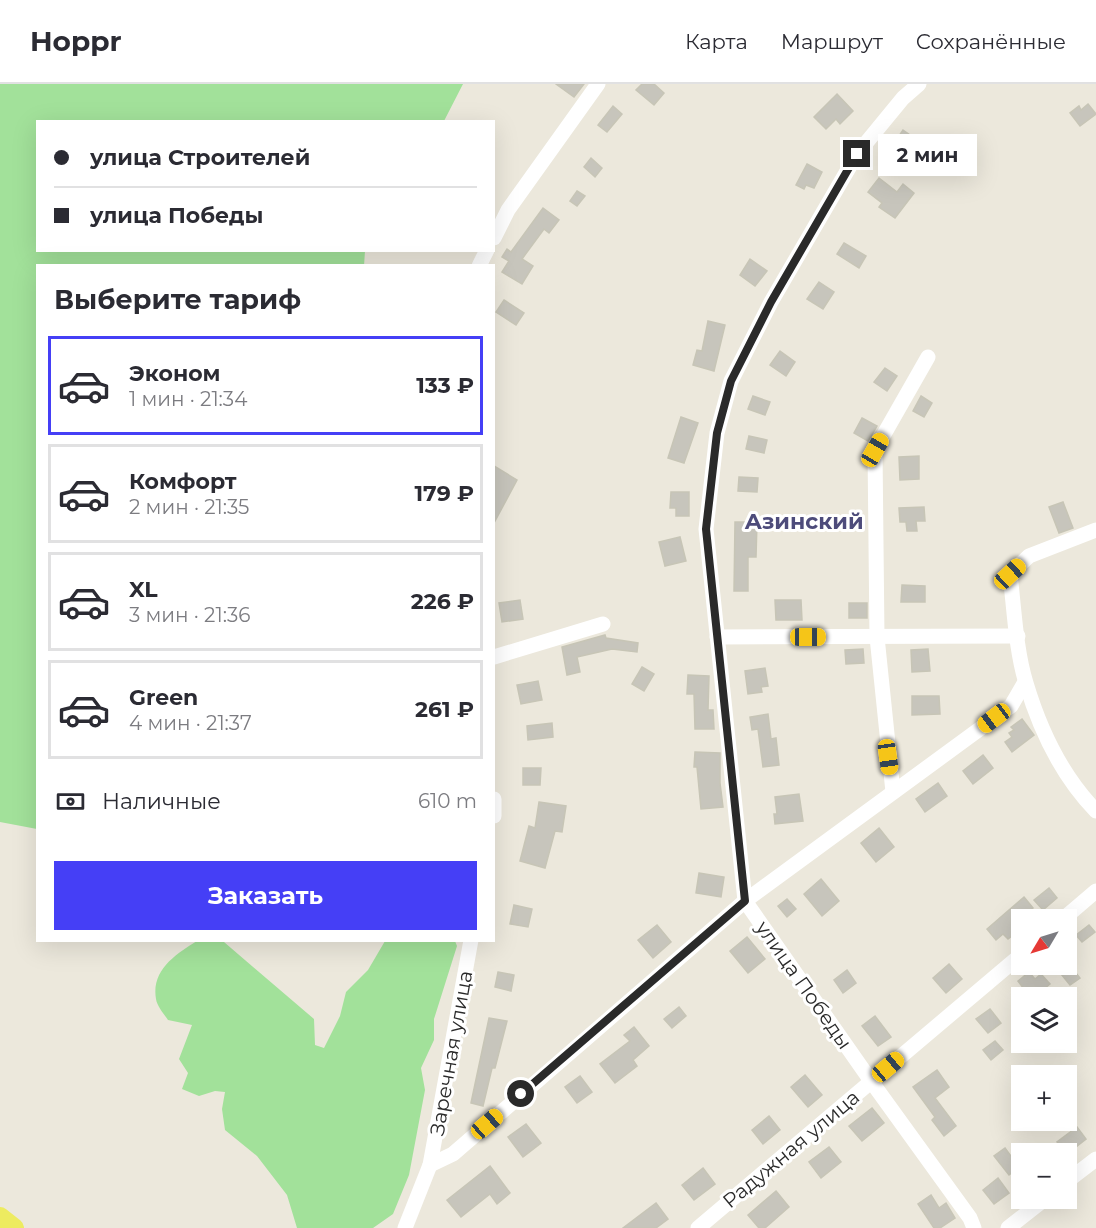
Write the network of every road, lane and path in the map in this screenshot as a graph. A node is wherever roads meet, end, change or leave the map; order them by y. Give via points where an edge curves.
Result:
1 (598, 84) edge
2 (919, 84) edge
3 (495, 236) edge
4 (928, 357) dead end
5 (1096, 530) edge
6 (603, 624) dead end
7 (1018, 636) junction
8 (877, 637) junction
9 (717, 638) junction
10 (495, 657) edge
11 (1025, 682) junction
12 (893, 792) junction
13 (1096, 811) edge
14 (1096, 891) edge
15 (745, 901) junction
16 (1075, 909) edge
17 (471, 942) edge
18 (1011, 963) edge
19 (871, 1081) junction
20 (1096, 1160) edge
21 (430, 1165) junction
22 (1077, 1174) edge
23 (1032, 1209) edge
24 (0, 1217) edge
25 (14, 1228) edge
26 (405, 1228) edge
27 (698, 1228) edge
28 (974, 1228) edge
29 (1008, 1228) edge

1 - 3 street via 508,210
2 - 9 street, улица Победы via 857,154 771,302 731,381 717,433 706,529
4 - 8 street via 875,450
5 - 7 street via 1029,556 1010,574
6 - 10 street
7 - 8 street
7 - 11 street
8 - 9 street
8 - 12 street
9 - 15 street, улица Победы
11 - 12 street via 1011,706
11 - 13 street via 1050,748
12 - 15 street
14 - 16 street
15 - 19 street, улица Победы
15 - 21 street via 453,1154
17 - 21 street, Заречная улица
18 - 19 street, Радужная улица
19 - 27 street, Радужная улица
19 - 28 street, улица Победы
20 - 22 street
21 - 26 street, Заречная улица
23 - 29 street
24 - 25 main road

